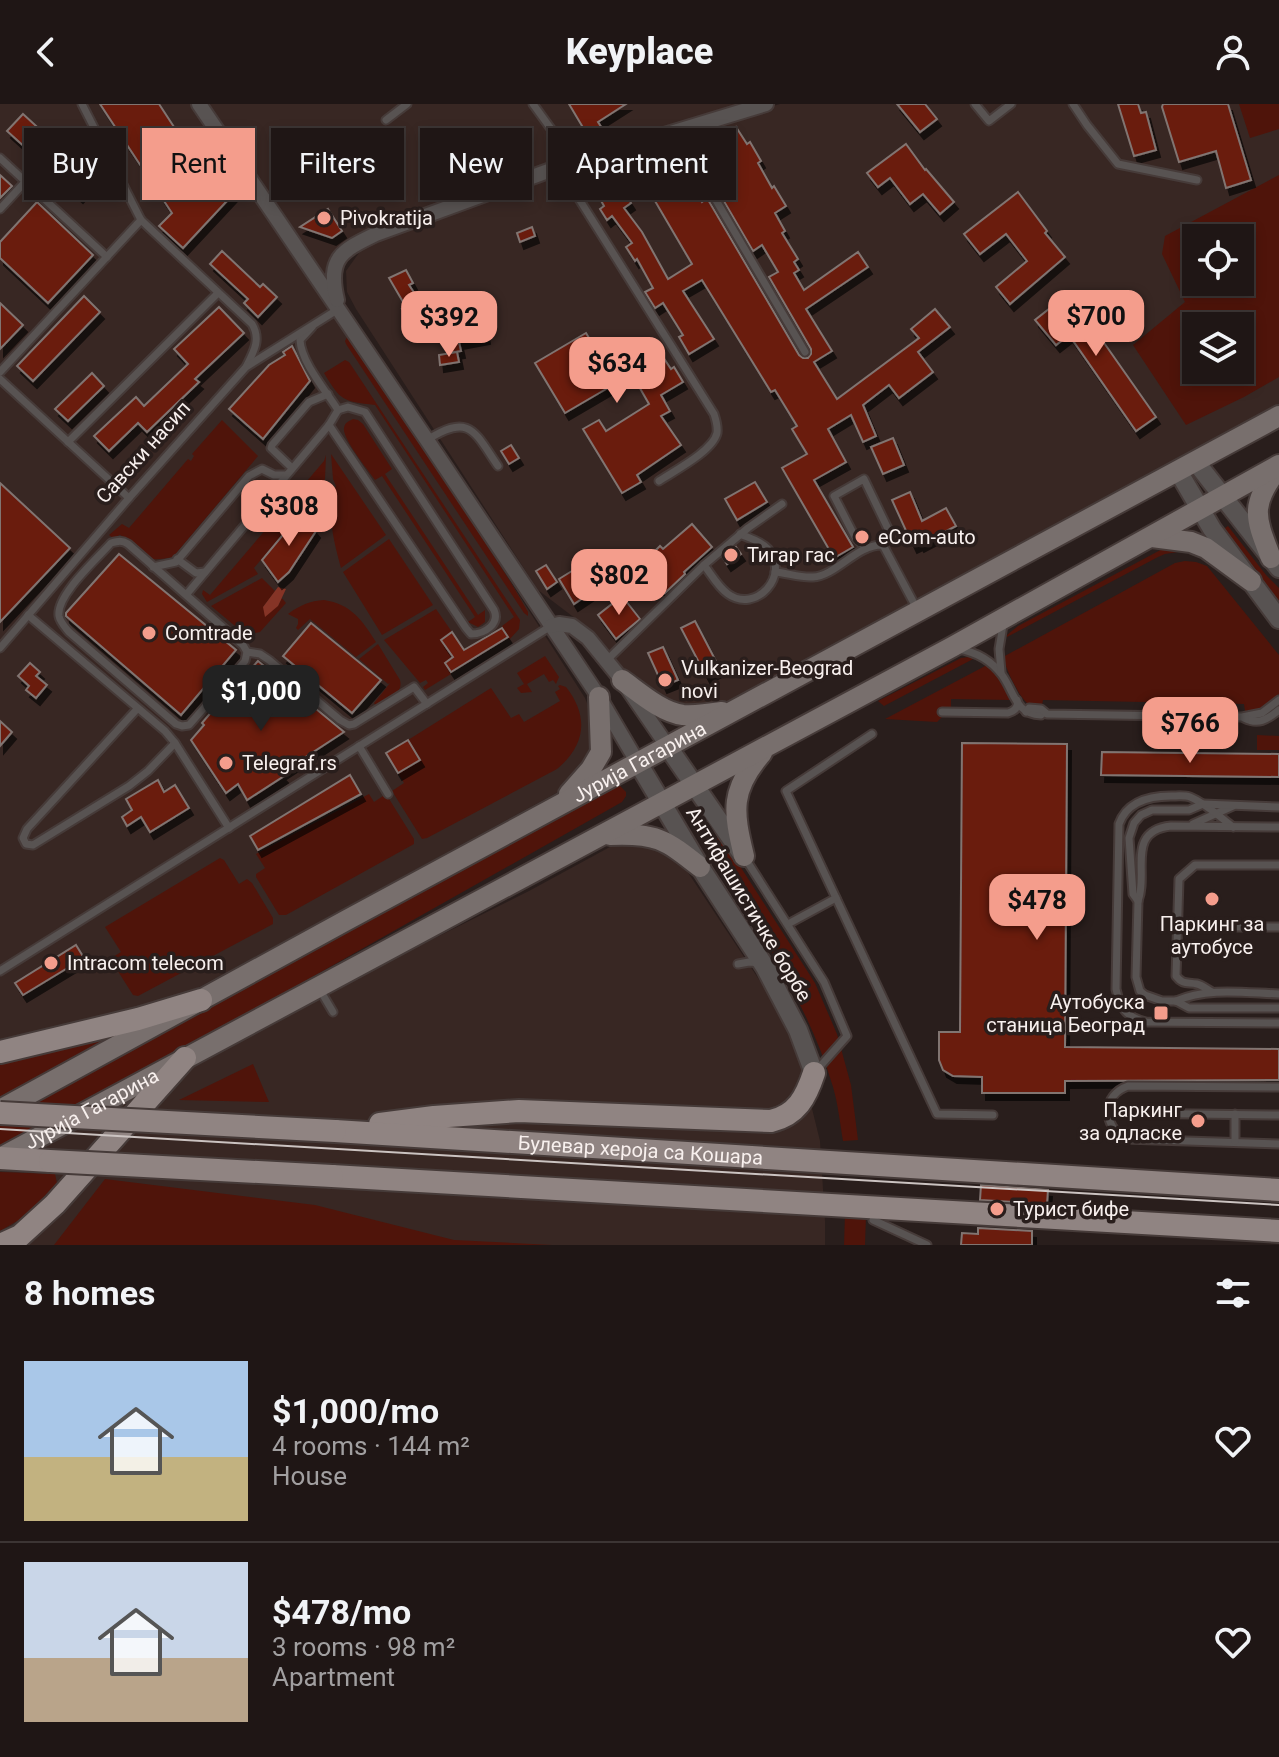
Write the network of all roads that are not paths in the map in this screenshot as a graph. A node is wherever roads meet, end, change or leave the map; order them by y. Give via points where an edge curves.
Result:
1 (82, 104) edge
2 (199, 104) edge
3 (407, 104) edge
4 (533, 104) edge
5 (766, 104) edge
6 (975, 104) edge
7 (1011, 104) edge
8 (1073, 104) edge
9 (386, 120) dead end
10 (550, 128) edge
11 (689, 128) edge
12 (0, 158) edge
13 (548, 171) edge
14 (24, 179) edge
15 (1197, 180) dead end
16 (24, 183) edge
17 (46, 200) edge
18 (580, 200) edge
19 (716, 200) edge
20 (0, 209) edge
21 (141, 220) junction
22 (107, 257) junction
23 (218, 293) junction
24 (340, 308) junction
25 (312, 327) junction
26 (805, 352) dead end
27 (246, 367) junction
28 (0, 372) edge
29 (0, 379) edge
30 (328, 394) junction
31 (338, 410) junction
32 (1279, 416) edge
33 (329, 425) junction
34 (427, 440) junction
35 (68, 442) junction
36 (498, 466) dead end
37 (1186, 466) junction
38 (1279, 466) edge
39 (289, 472) junction
40 (659, 481) dead end
41 (1223, 497) junction
42 (129, 498) junction
43 (782, 504) dead end
44 (1200, 510) junction
45 (740, 534) junction
46 (1152, 537) junction
47 (883, 545) junction
48 (866, 548) junction
49 (177, 559) junction
50 (1275, 563) edge
51 (704, 565) junction
52 (153, 567) junction
53 (205, 572) junction
54 (775, 572) junction
55 (1251, 581) junction
56 (186, 595) junction
57 (918, 611) junction
58 (28, 615) junction
59 (1005, 618) junction
60 (1279, 619) edge
61 (551, 626) junction
62 (952, 647) junction
63 (0, 648) edge
64 (247, 652) junction
65 (606, 661) junction
66 (1002, 674) junction
67 (622, 680) junction
68 (599, 697) junction
69 (1015, 698) junction
70 (1279, 700) edge
71 (427, 704) junction
72 (138, 708) junction
73 (737, 709) junction
74 (1279, 710) edge
75 (942, 712) dead end
76 (1242, 717) junction
77 (872, 734) dead end
78 (175, 743) junction
79 (359, 746) junction
80 (769, 746) junction
81 (668, 747) junction
82 (638, 763) junction
83 (695, 786) junction
84 (388, 794) dead end
85 (662, 803) junction
86 (1203, 804) junction
87 (1235, 805) junction
88 (556, 807) junction
89 (1279, 807) edge
90 (1216, 814) junction
91 (1190, 826) junction
92 (1233, 827) junction
93 (1279, 827) edge
94 (229, 828) junction
95 (602, 835) junction
96 (744, 856) junction
97 (1279, 865) edge
98 (700, 867) junction
99 (836, 898) junction
100 (1138, 901) junction
101 (788, 924) junction
102 (1178, 927) junction
103 (1279, 927) edge
104 (0, 971) edge
105 (319, 987) junction
106 (1212, 992) junction
107 (1279, 994) edge
108 (201, 1000) junction
109 (1176, 1001) junction
110 (1279, 1008) edge
111 (333, 1012) dead end
112 (1279, 1023) edge
113 (0, 1052) edge
114 (185, 1058) junction
115 (814, 1073) junction
116 (1279, 1087) edge
117 (0, 1111) edge
118 (1114, 1113) dead end
119 (1235, 1114) junction
120 (993, 1115) dead end
121 (1279, 1115) edge
122 (335, 1131) junction
123 (1235, 1141) junction
124 (1279, 1144) edge
125 (0, 1158) edge
126 (1279, 1190) edge
127 (873, 1220) dead end
128 (1279, 1231) edge
129 (0, 1245) edge
130 (927, 1245) edge

1 - 21 lane
2 - 24 street
3 - 9 lane
4 - 10 lane
5 - 11 street
6 - 7 lane via 989,121
8 - 15 lane via 1118,164
12 - 14 lane
13 - 24 street via 348,247 335,266
16 - 20 lane
17 - 22 lane
18 - 40 lane via 717,424 717,435 708,447
19 - 26 lane
21 - 22 lane
21 - 23 lane
22 - 28 lane
23 - 27 lane via 257,333
23 - 35 lane
24 - 25 lane, Савски насип
24 - 34 street
25 - 27 lane, Савски насип
25 - 30 lane via 300,346
27 - 42 lane, Савски насип
29 - 35 lane
30 - 31 lane
30 - 39 lane via 309,402 272,445
31 - 33 lane
31 - 33 lane via 365,412 494,610 494,624 479,634 466,628
32 - 37 main road, Јурија Гагарина
33 - 39 lane
34 - 36 lane via 447,428 463,427 475,433
34 - 61 street
35 - 42 lane
37 - 41 street
37 - 44 street
37 - 57 main road, Јурија Гагарина
38 - 41 main road, Јурија Гагарина
38 - 50 main road via 1257,508
39 - 49 lane via 274,475 262,469 249,476
39 - 53 lane
41 - 44 main road, Јурија Гагарина
41 - 50 street
42 - 58 lane, Савски насип
43 - 45 lane
44 - 46 main road, Јурија Гагарина
44 - 55 street
45 - 51 lane
45 - 54 lane via 768,549
46 - 55 main road via 1206,548
46 - 59 main road, Јурија Гагарина
47 - 48 lane
47 - 48 lane via 890,533 864,479 834,496
47 - 57 lane
48 - 54 lane via 817,577
49 - 52 lane
49 - 53 lane via 196,573
51 - 54 lane via 726,593 744,600 762,594
51 - 65 lane
52 - 56 lane
52 - 64 lane via 123,541 111,543 61,600 63,625 182,726 189,725 245,661
53 - 56 lane
55 - 60 street
56 - 64 lane
57 - 73 main road, Јурија Гагарина
58 - 63 lane, Савски насип
58 - 72 lane
59 - 62 main road, Јурија Гагарина
59 - 66 lane via 999,649
61 - 65 street via 582,632
61 - 68 street
61 - 71 lane
62 - 66 lane via 983,657
62 - 80 main road, Јурија Гагарина
64 - 71 lane via 260,654 281,669 349,725 414,687
65 - 67 street
66 - 69 lane
67 - 73 main road via 680,715
67 - 81 street
68 - 82 street
68 - 88 main road via 601,752
69 - 75 lane via 1017,706 1008,713
69 - 76 lane via 1026,712 1032,708 1047,714
70 - 76 lane via 1262,713
71 - 79 lane
72 - 78 lane
72 - 78 lane via 27,829 26,844 33,845 129,786
73 - 81 main road, Јурија Гагарина
74 - 76 lane via 1260,722
77 - 99 lane via 786,791
78 - 94 lane
79 - 84 lane
79 - 94 lane
80 - 83 main road, Јурија Гагарина
80 - 96 main road via 739,788 736,824
81 - 82 main road, Јурија Гагарина
81 - 83 street, Антифашистичке борбе
82 - 85 street, Антифашистичке борбе
82 - 88 main road, Јурија Гагарина
83 - 85 main road, Јурија Гагарина
83 - 96 street, Антифашистичке борбе
85 - 95 main road, Јурија Гагарина
85 - 98 street, Антифашистичке борбе
86 - 87 lane
86 - 90 lane
86 - 100 lane via 1189,810 1152,810 1134,823 1129,838
86 - 112 lane via 1189,796 1156,796 1121,816 1118,1002 1125,1013 1146,1022
87 - 89 lane
87 - 90 lane
88 - 108 main road, Јурија Гагарина
90 - 91 lane
90 - 92 lane
91 - 92 lane
91 - 100 lane via 1163,826 1145,840
92 - 93 lane
94 - 104 lane
95 - 98 main road via 657,838
95 - 105 main road, Јурија Гагарина
96 - 101 lane, Антифашистичке борбе
97 - 102 lane via 1195,865 1179,879
98 - 115 street, Антифашистичке борбе via 765,967
99 - 101 lane
99 - 120 lane via 937,1114
100 - 109 lane via 1137,984 1150,998
101 - 115 lane, Антифашистичке борбе via 824,982 847,1036
102 - 103 lane
102 - 106 lane via 1176,976
105 - 111 lane
105 - 114 main road, Јурија Гагарина
106 - 107 lane
106 - 109 lane
108 - 113 main road
108 - 117 main road, Јурија Гагарина
109 - 110 lane via 1189,1008
114 - 125 main road, Јурија Гагарина
114 - 129 main road via 55,1204 20,1236
115 - 122 main road via 799,1106 783,1118 761,1122 519,1111
116 - 123 lane via 1128,1086 1109,1101 1112,1128 1125,1139
117 - 122 main road, Булевар хероја са Кошара, bridge
118 - 119 lane
119 - 121 lane
119 - 123 lane
122 - 126 main road, Булевар хероја са Кошара
123 - 124 lane
125 - 128 main road, bridge
127 - 130 lane

